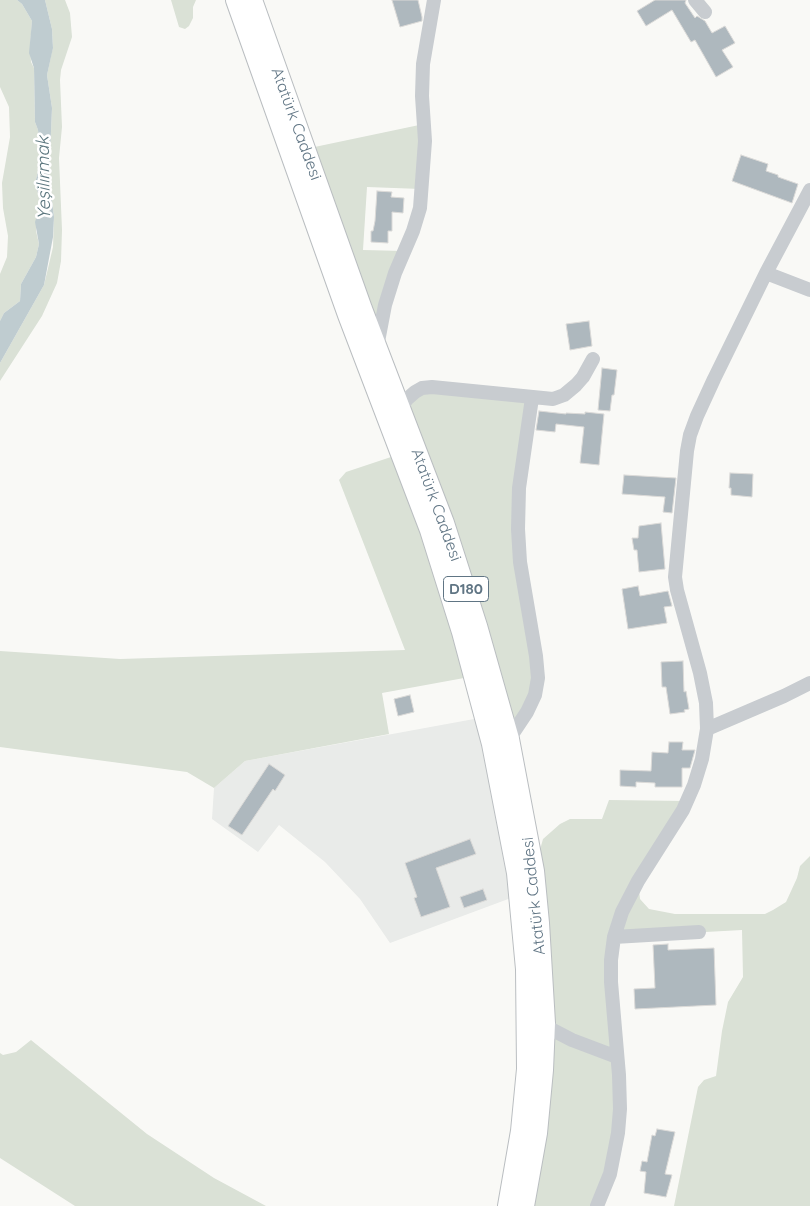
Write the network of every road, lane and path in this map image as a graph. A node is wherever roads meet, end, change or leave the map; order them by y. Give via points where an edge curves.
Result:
1 (236, 0) edge
2 (252, 0) edge
3 (434, 0) edge
4 (695, 0) edge
5 (704, 12) dead end
6 (810, 190) edge
7 (766, 273) junction
8 (810, 290) edge
9 (377, 348) junction
10 (593, 359) dead end
11 (532, 398) junction
12 (400, 408) junction
13 (810, 683) edge
14 (707, 729) junction
15 (509, 739) junction
16 (699, 932) dead end
17 (614, 937) junction
18 (544, 1026) junction
19 (618, 1057) junction
20 (508, 1206) edge
21 (524, 1206) edge
22 (597, 1206) edge

1 - 20 highway, Atatürk Caddesi / D180 via 354,333 430,530 492,744 517,873 526,969 527,1069
2 - 9 highway, Atatürk Caddesi / D180
3 - 9 street via 423,64 425,141 420,208 395,272
4 - 5 street
6 - 7 street
7 - 8 street
7 - 14 street via 697,416 687,451 676,577 700,673
9 - 12 highway, Atatürk Caddesi / D180
10 - 11 street via 583,378 564,395 548,400
11 - 12 street via 432,387 415,392
11 - 15 street via 519,488 518,529 538,678 535,695
12 - 15 highway, Atatürk Caddesi / D180 via 444,523
13 - 14 street
14 - 17 street via 702,759 683,810 638,881
15 - 18 highway, Atatürk Caddesi / D180 via 534,871
16 - 17 street
17 - 19 street via 611,982
18 - 19 street
18 - 21 highway, Atatürk Caddesi / D180 via 536,1133
19 - 22 street via 618,1133 610,1174

